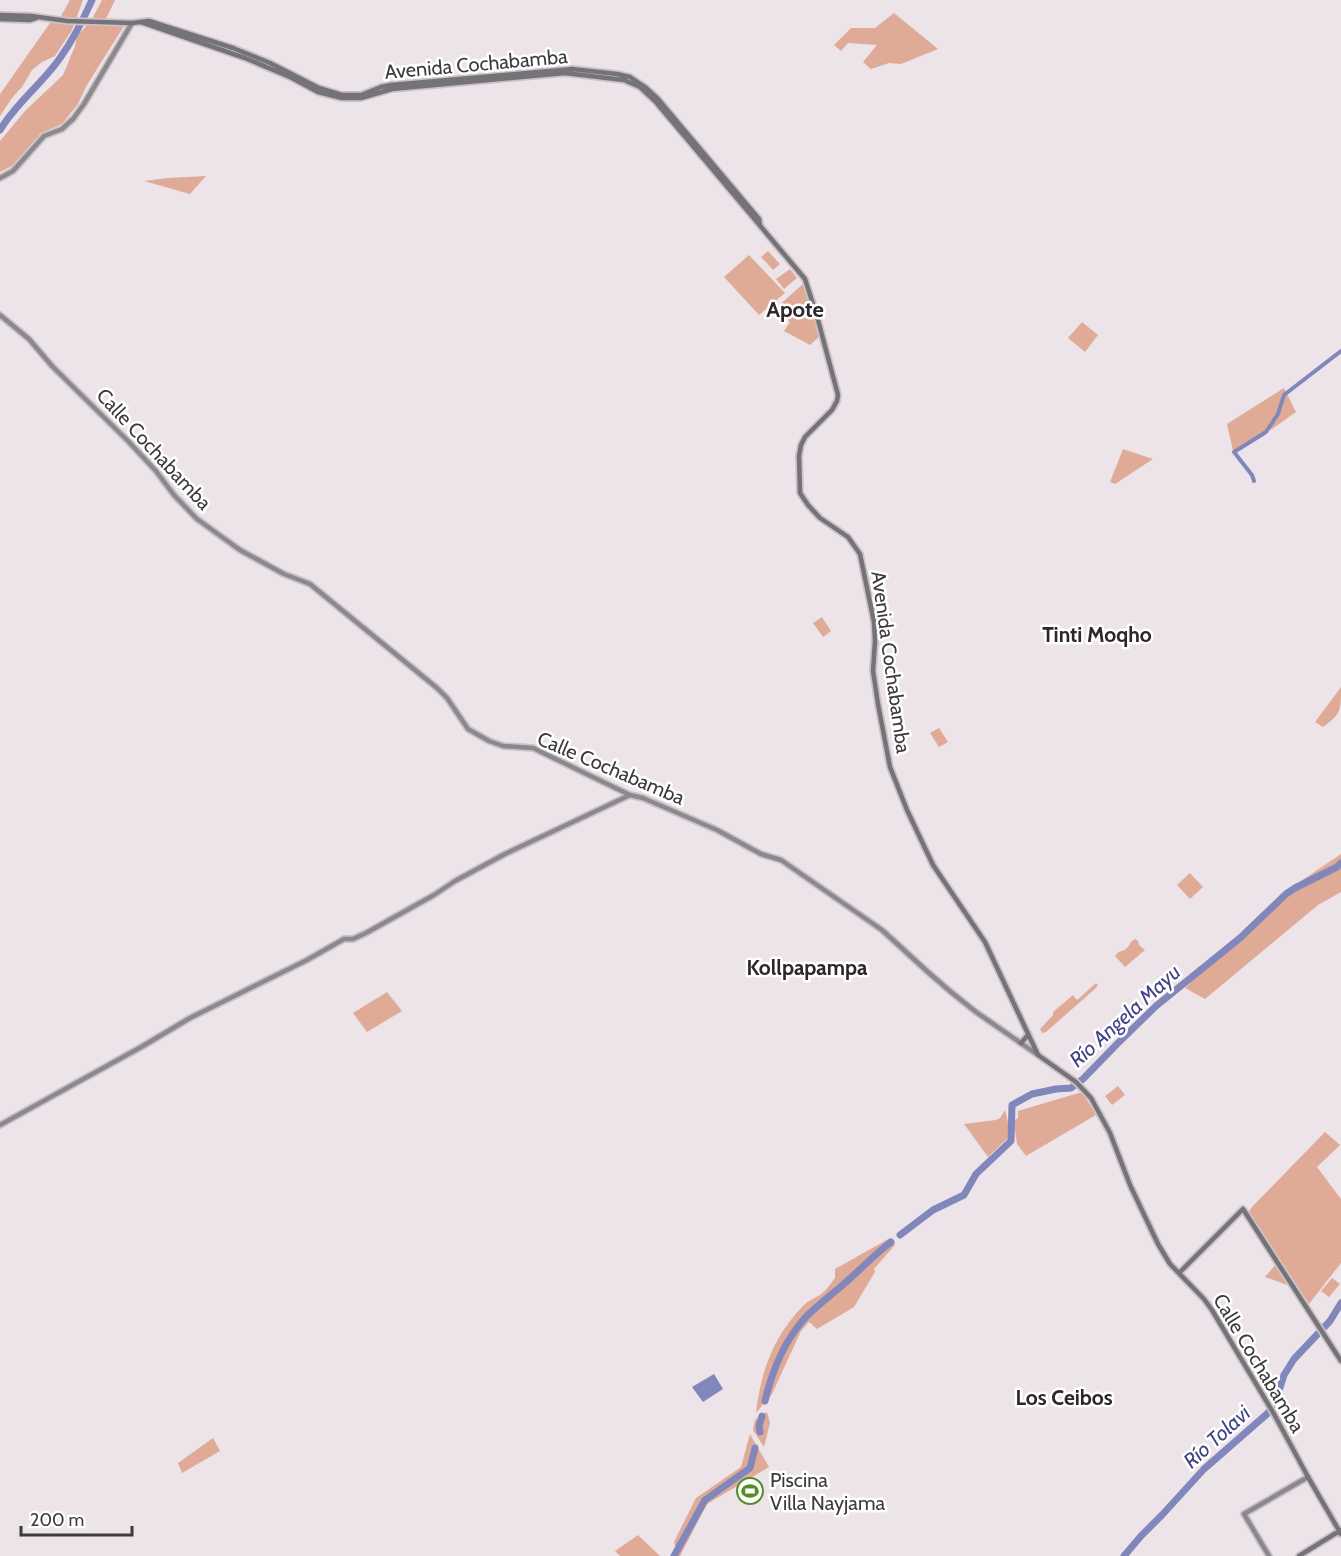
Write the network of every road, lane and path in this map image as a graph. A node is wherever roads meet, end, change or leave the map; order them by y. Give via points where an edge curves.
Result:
1 (0, 17) edge
2 (132, 23) junction
3 (0, 178) edge
4 (0, 315) edge
5 (630, 795) junction
6 (1028, 1035) junction
7 (1021, 1043) junction
8 (1038, 1055) junction
9 (0, 1125) edge
10 (1179, 1273) junction
11 (1341, 1361) edge
12 (1308, 1477) junction
13 (1340, 1532) edge
14 (1269, 1556) edge
15 (1299, 1556) edge

1 - 2 main road, Avenida Cochabamba
2 - 3 street via 73,119 62,129 44,136 13,171
2 - 6 main road, Avenida Cochabamba via 141,22 255,62 318,92 342,98 362,98 392,89 565,73 624,80 650,95 759,219 807,283 838,391 832,410 801,445 800,493 820,518 848,537 860,554 874,622 873,671 890,767 933,865 985,942
4 - 5 street, Calle Cochabamba via 29,339 197,519 240,550 310,584 437,688 468,729 496,744 532,748
5 - 7 street, Calle Cochabamba via 781,860 882,930 951,992
5 - 9 street via 505,854 366,933 344,939 190,1018
6 - 7 main road
6 - 8 main road, Avenida Cochabamba
7 - 8 street, Calle Cochabamba
8 - 10 main road, Calle Cochabamba via 1091,1098 1154,1236
10 - 11 main road via 1243,1209
10 - 12 main road, Calle Cochabamba via 1212,1310
12 - 13 main road, Calle Cochabamba
12 - 14 street via 1244,1514
13 - 15 main road

